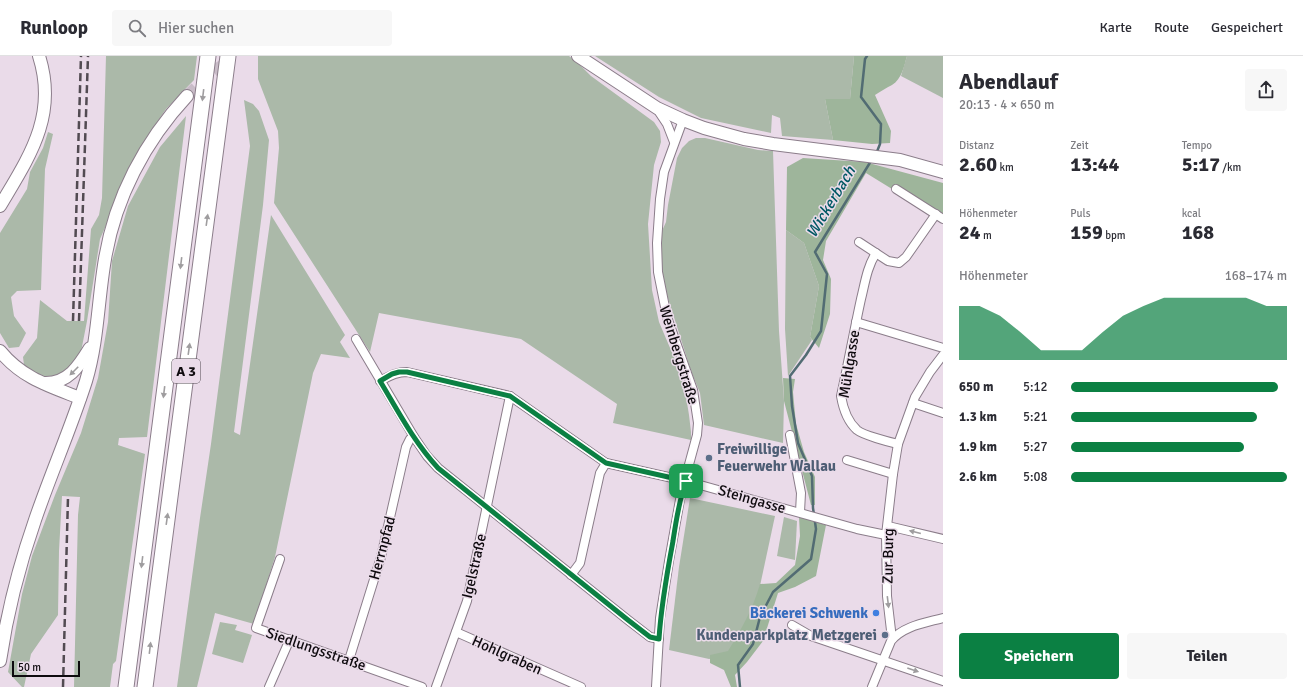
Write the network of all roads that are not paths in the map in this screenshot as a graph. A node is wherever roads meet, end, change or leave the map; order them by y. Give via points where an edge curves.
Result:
1 (39, 56) edge
2 (208, 56) edge
3 (228, 56) edge
4 (578, 56) edge
5 (187, 96) tunnel mouth
6 (657, 108) junction
7 (682, 120) junction
8 (674, 142) junction
9 (943, 172) edge
10 (896, 189) dead end
11 (0, 206) edge
12 (936, 214) junction
13 (943, 219) edge
14 (859, 242) dead end
15 (876, 253) junction
16 (856, 322) junction
17 (356, 339) dead end
18 (95, 340) junction
19 (943, 348) edge
20 (0, 351) edge
21 (943, 355) edge
22 (380, 381) junction
23 (41, 383) junction
24 (510, 396) junction
25 (80, 398) junction
26 (913, 403) junction
27 (943, 412) edge
28 (790, 435) dead end
29 (414, 437) junction
30 (898, 444) junction
31 (847, 460) dead end
32 (606, 463) junction
33 (892, 474) junction
34 (686, 481) junction
35 (487, 507) junction
36 (804, 514) junction
37 (888, 526) junction
38 (886, 535) junction
39 (943, 539) edge
40 (280, 559) dead end
41 (572, 575) junction
42 (943, 618) edge
43 (792, 625) dead end
44 (456, 632) junction
45 (290, 639) junction
46 (659, 639) junction
47 (892, 639) junction
48 (349, 660) junction
49 (884, 660) junction
50 (0, 661) edge
51 (943, 681) edge
52 (126, 687) edge
53 (145, 687) edge
54 (269, 687) edge
55 (422, 687) edge
56 (436, 687) edge
57 (581, 687) edge
58 (656, 687) edge
59 (872, 687) edge

1 - 11 main road via 45,94 39,133 29,158
2 -> 52 highway, A 3
53 -> 3 highway, A 3
4 - 6 main road
5 - 18 main road via 151,141 120,203 105,259
6 - 7 main road
6 - 8 street
7 - 8 street, Weinbergstraße
7 - 9 main road via 744,139 886,158
8 - 34 street, Weinbergstraße via 660,199 658,272 666,317 693,390 698,423
10 - 12 street
12 - 13 street
12 - 15 street via 906,258 899,263 888,261
14 - 15 street
15 - 16 street, Mühlgasse via 869,265
16 - 19 street, Mühlgasse
16 - 30 street, Mühlgasse via 841,396 844,411 858,430
17 - 22 street
18 -> 23 main road via 79,366 70,375 53,382
18 - 25 main road
20 - 23 main road via 15,367
21 - 26 street, Zur Burg via 930,372
22 - 24 street, Steingasse via 392,374 407,372
22 - 29 street
23 - 25 main road
24 - 32 street, Steingasse
24 - 35 street, Igelstraße
25 - 50 main road via 26,545
26 - 27 street
26 - 30 street, Zur Burg
28 - 36 street
29 - 35 street via 438,468
29 - 48 street, Herrnpfad via 406,447 381,557
30 - 33 street, Zur Burg
31 - 33 street
32 - 34 street, Steingasse
32 - 41 street via 600,473 580,563
33 - 37 street, Zur Burg
34 - 36 street, Steingasse
34 - 46 street, Weinbergstraße via 681,494 669,561
35 - 41 street
35 - 44 street, Igelstraße via 467,601
36 - 38 street, Steingasse
37 - 38 street, Zur Burg
39 -> 37 street
38 -> 47 street, Zur Burg via 887,596
40 - 45 street, Siedlungsstraße via 256,628
41 - 46 street via 650,637
42 - 47 street via 910,627
43 - 49 street via 811,636
44 - 56 street, Igelstraße
44 - 57 street, Hohlgraben
45 - 48 street, Siedlungsstraße
45 - 54 street
46 - 58 street, Weinbergstraße
47 - 49 street
48 - 55 street, Siedlungsstraße
49 -> 51 street
49 - 59 street

